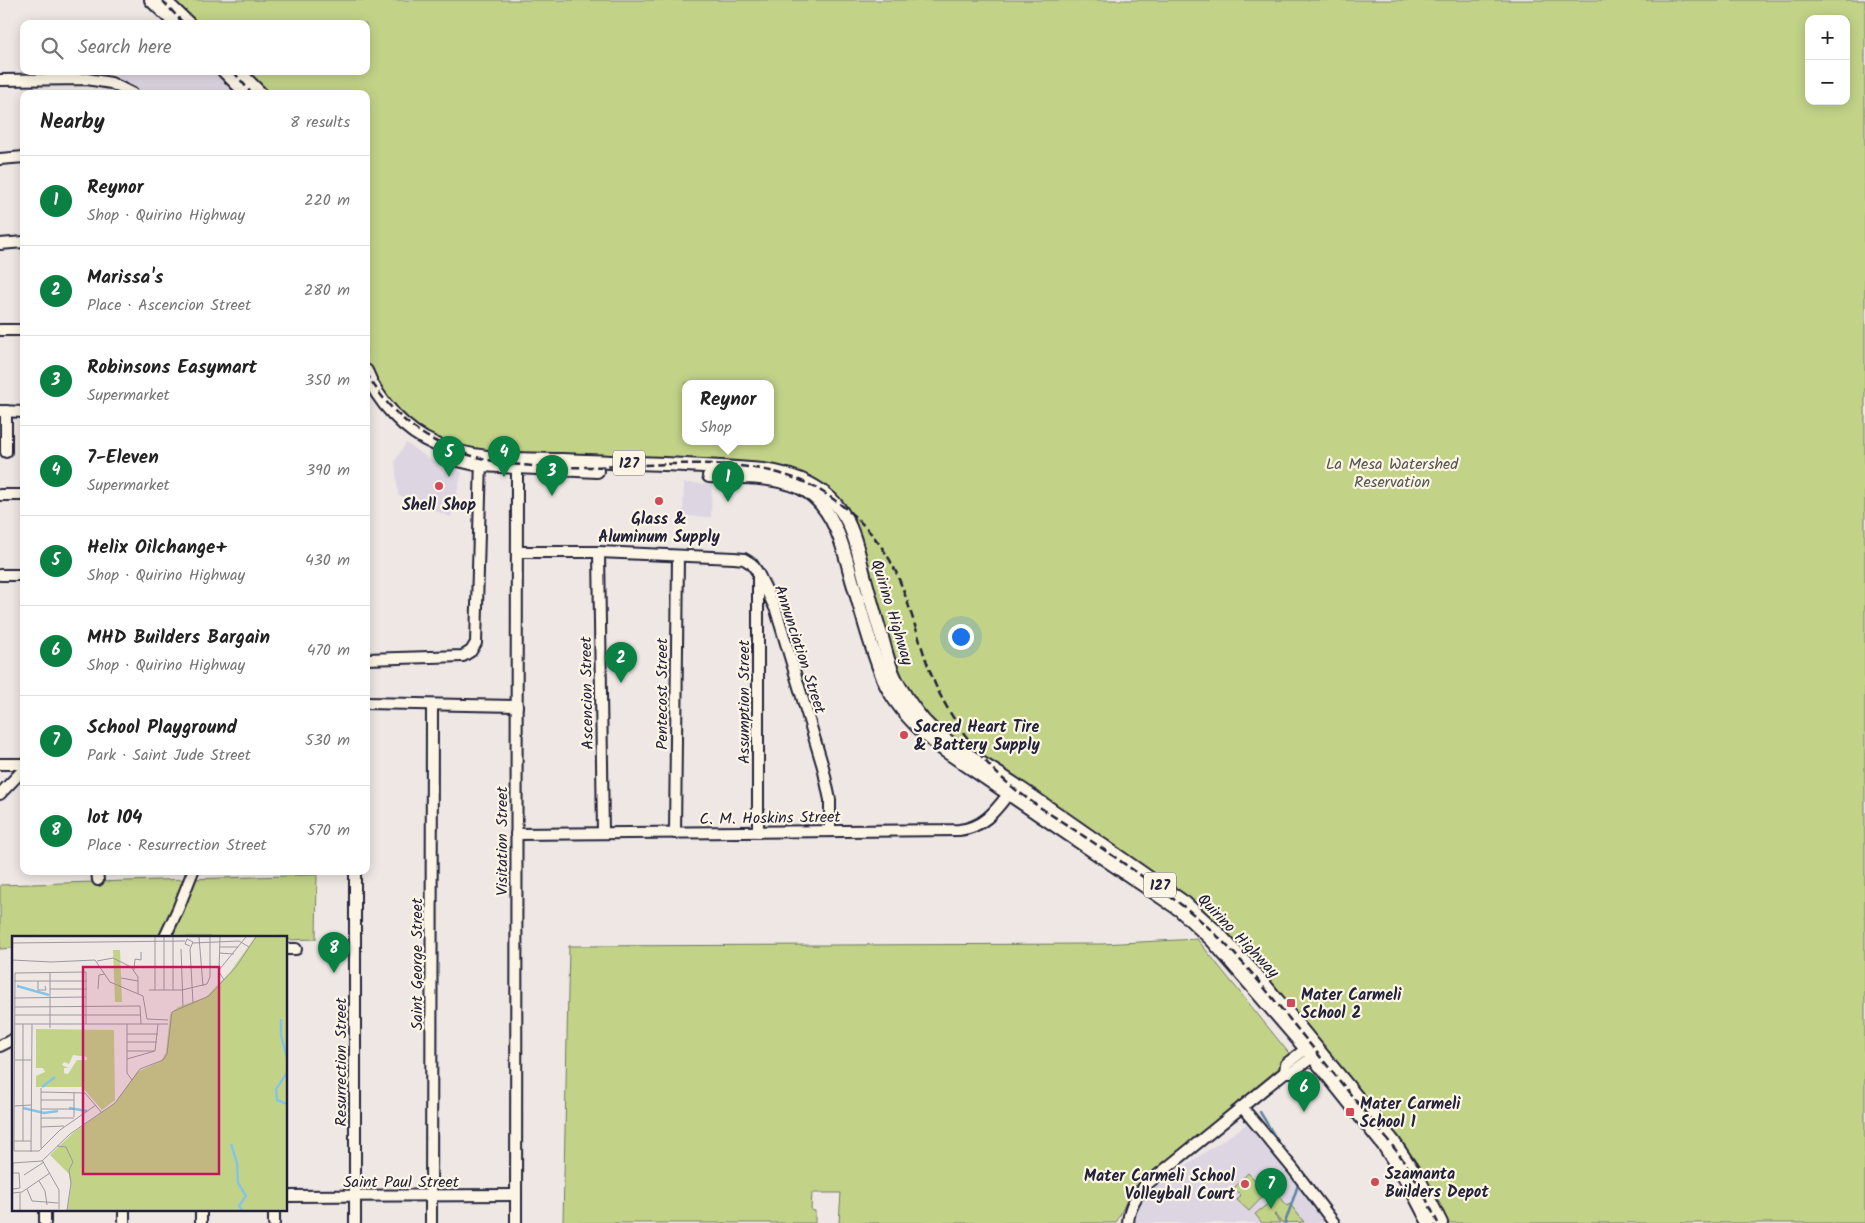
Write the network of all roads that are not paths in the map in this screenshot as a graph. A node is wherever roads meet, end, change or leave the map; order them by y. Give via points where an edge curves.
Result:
1 (151, 0) edge
2 (164, 0) edge
3 (172, 20) edge
4 (185, 20) edge
5 (228, 75) edge
6 (242, 75) edge
7 (0, 80) edge
8 (125, 90) edge
9 (243, 90) edge
10 (257, 90) edge
11 (20, 157) edge
12 (0, 159) edge
13 (20, 242) edge
14 (0, 244) edge
15 (0, 330) edge
16 (20, 330) edge
17 (370, 378) edge
18 (370, 396) edge
19 (3, 411) edge
20 (20, 412) edge
21 (6, 452) dead end
22 (481, 460) junction
23 (517, 463) junction
24 (0, 495) edge
25 (20, 495) edge
26 (517, 552) junction
27 (599, 552) junction
28 (678, 556) junction
29 (758, 573) junction
30 (0, 575) edge
31 (20, 575) edge
32 (370, 659) edge
33 (370, 703) edge
34 (432, 705) junction
35 (517, 706) junction
36 (4, 764) edge
37 (20, 764) edge
38 (20, 773) edge
39 (14, 778) junction
40 (1012, 789) junction
41 (0, 794) edge
42 (830, 831) junction
43 (758, 832) junction
44 (603, 833) junction
45 (676, 833) junction
46 (516, 834) junction
47 (191, 875) edge
48 (355, 875) edge
49 (165, 936) edge
50 (12, 1040) edge
51 (0, 1046) edge
52 (1314, 1050) junction
53 (1242, 1107) junction
54 (516, 1195) junction
55 (288, 1196) edge
56 (355, 1196) junction
57 (431, 1196) junction
58 (44, 1210) edge
59 (124, 1210) edge
60 (201, 1210) edge
61 (274, 1210) edge
62 (45, 1223) edge
63 (124, 1223) edge
64 (201, 1223) edge
65 (274, 1223) edge
66 (355, 1223) edge
67 (431, 1223) edge
68 (516, 1223) edge
69 (1128, 1223) edge
70 (1334, 1223) edge
71 (1429, 1223) edge
72 (1441, 1223) edge

1 - 3 main road
2 - 4 main road
5 - 9 main road
6 - 10 main road
7 - 8 street via 87,79 111,83
11 - 12 street
13 - 14 street
15 - 16 street
17 - 22 main road, Quirino Highway / 127 via 383,402 409,427 434,443
18 - 22 main road, Quirino Highway / 127 via 385,417 417,443 444,456
19 - 20 street
19 - 21 street
22 - 23 main road, Quirino Highway / 127
22 - 32 street via 476,643 463,656
23 - 26 street, Visitation Street
23 - 40 main road, Quirino Highway / 127 via 763,470 782,472 814,486 846,519 888,662 909,701 932,729
24 - 25 street
26 - 27 street, Annunciation Street
26 - 35 street, Visitation Street
27 - 28 street, Annunciation Street
27 - 44 street, Ascencion Street
28 - 29 street, Annunciation Street via 744,559
28 - 45 street, Pentecost Street
29 - 42 street, Annunciation Street via 776,610 823,767 830,800
29 - 43 street, Assumption Street
30 - 31 street
33 - 34 street
34 - 35 street
34 - 57 street, Saint George Street
35 - 46 street, Visitation Street
36 - 37 street
36 - 39 street
38 - 39 street
39 - 41 street
40 - 42 street, C. M. Hoskins Street via 986,820 966,829
40 - 52 main road, Quirino Highway / 127 via 1185,902 1243,959
42 - 43 street, C. M. Hoskins Street
43 - 45 street, C. M. Hoskins Street
44 - 45 street, C. M. Hoskins Street
44 - 46 street, C. M. Hoskins Street
46 - 54 street, Visitation Street
47 - 49 street
48 - 56 street, Resurrection Street
50 - 51 street
52 - 53 street via 1286,1064 1285,1072
52 - 71 main road, Quirino Highway / 127 via 1385,1147
52 - 72 main road, Quirino Highway / 127 via 1393,1141 1421,1183
53 - 69 street via 1139,1192 1132,1204
53 - 70 street
54 - 57 street, Saint Paul Street
54 - 68 street, Visitation Street
55 - 56 street, Saint Paul Street
56 - 57 street, Saint Paul Street
56 - 66 street, Resurrection Street
57 - 67 street, Saint George Street
58 - 62 street
59 - 63 street
60 - 64 street
61 - 65 street

